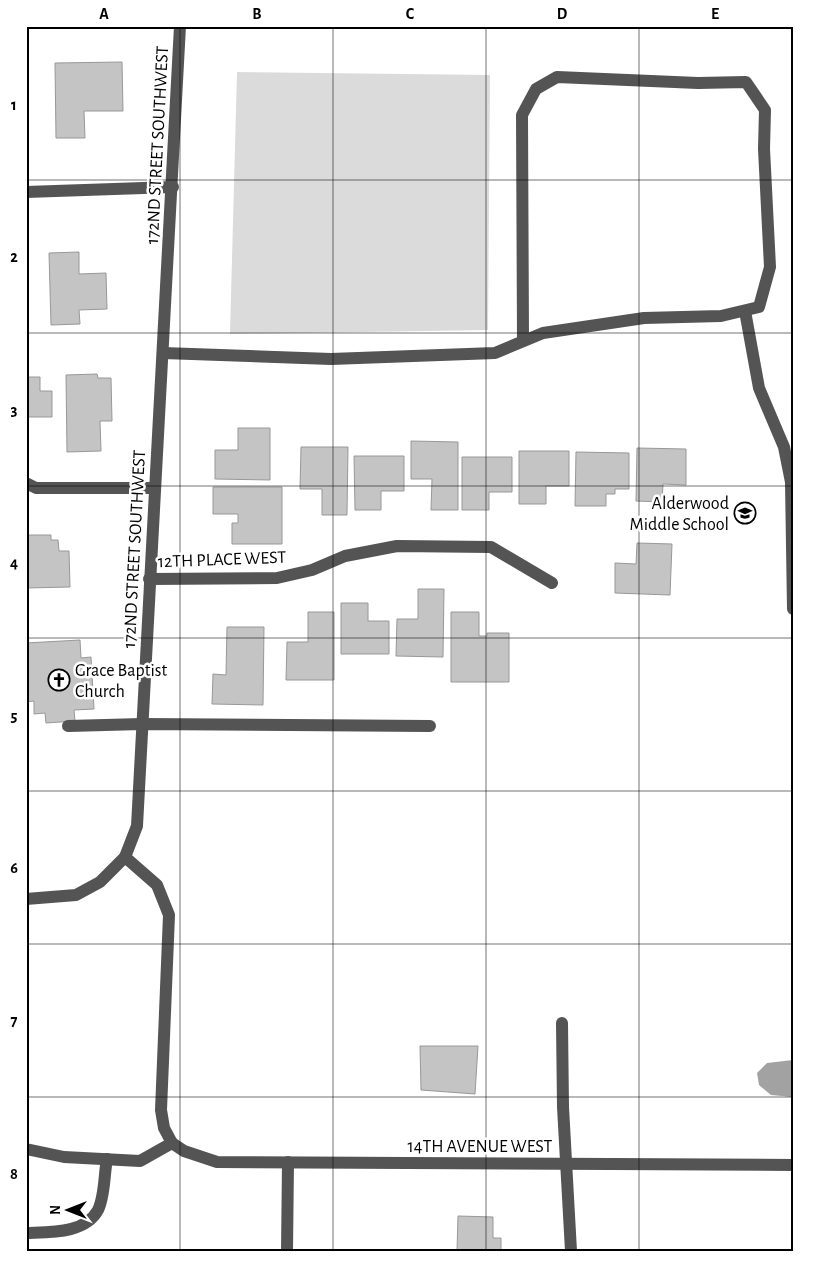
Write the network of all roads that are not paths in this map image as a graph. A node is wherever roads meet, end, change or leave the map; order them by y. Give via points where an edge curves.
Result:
1 (180, 26) edge
2 (173, 187) junction
3 (26, 192) edge
4 (745, 310) junction
5 (523, 340) junction
6 (163, 353) junction
7 (26, 484) edge
8 (154, 488) junction
9 (149, 579) junction
10 (552, 582) dead end
11 (793, 609) edge
12 (142, 724) junction
13 (68, 726) dead end
14 (430, 726) dead end
15 (124, 857) junction
16 (26, 899) edge
17 (562, 1023) dead end
18 (172, 1143) junction
19 (26, 1148) edge
20 (107, 1159) junction
21 (288, 1162) junction
22 (566, 1165) junction
23 (793, 1165) edge
24 (26, 1233) edge
25 (287, 1251) edge
26 (571, 1251) edge

1 - 2 street, 172ND STREET SOUTHWEST
2 - 3 street
2 - 6 street, 172ND STREET SOUTHWEST
4 - 5 street via 721,316 644,318 543,333
4 - 5 street via 759,307 770,267 765,110 746,82 557,77 536,89 522,115
4 - 11 street via 759,388 784,447 791,482
5 - 6 street via 496,353 381,358
6 - 8 street, 172ND STREET SOUTHWEST
7 - 8 street via 36,488
8 - 9 street, 172ND STREET SOUTHWEST
9 - 10 street, 12TH PLACE WEST via 277,578 312,570 346,556 397,546 491,547
9 - 12 street, 172ND STREET SOUTHWEST
12 - 13 street
12 - 14 street
12 - 15 street, 172ND STREET SOUTHWEST via 137,826
15 - 16 street via 100,882 76,895
15 - 18 street via 157,885 169,915 161,1110 164,1128
17 - 22 street
18 - 20 street via 140,1161
18 - 21 street, 14TH AVENUE WEST via 184,1151 217,1162
19 - 20 street via 64,1157
20 - 24 street via 99,1208 91,1219 64,1230
21 - 22 street, 14TH AVENUE WEST
21 - 25 street
22 - 23 street, 14TH AVENUE WEST
22 - 26 street

